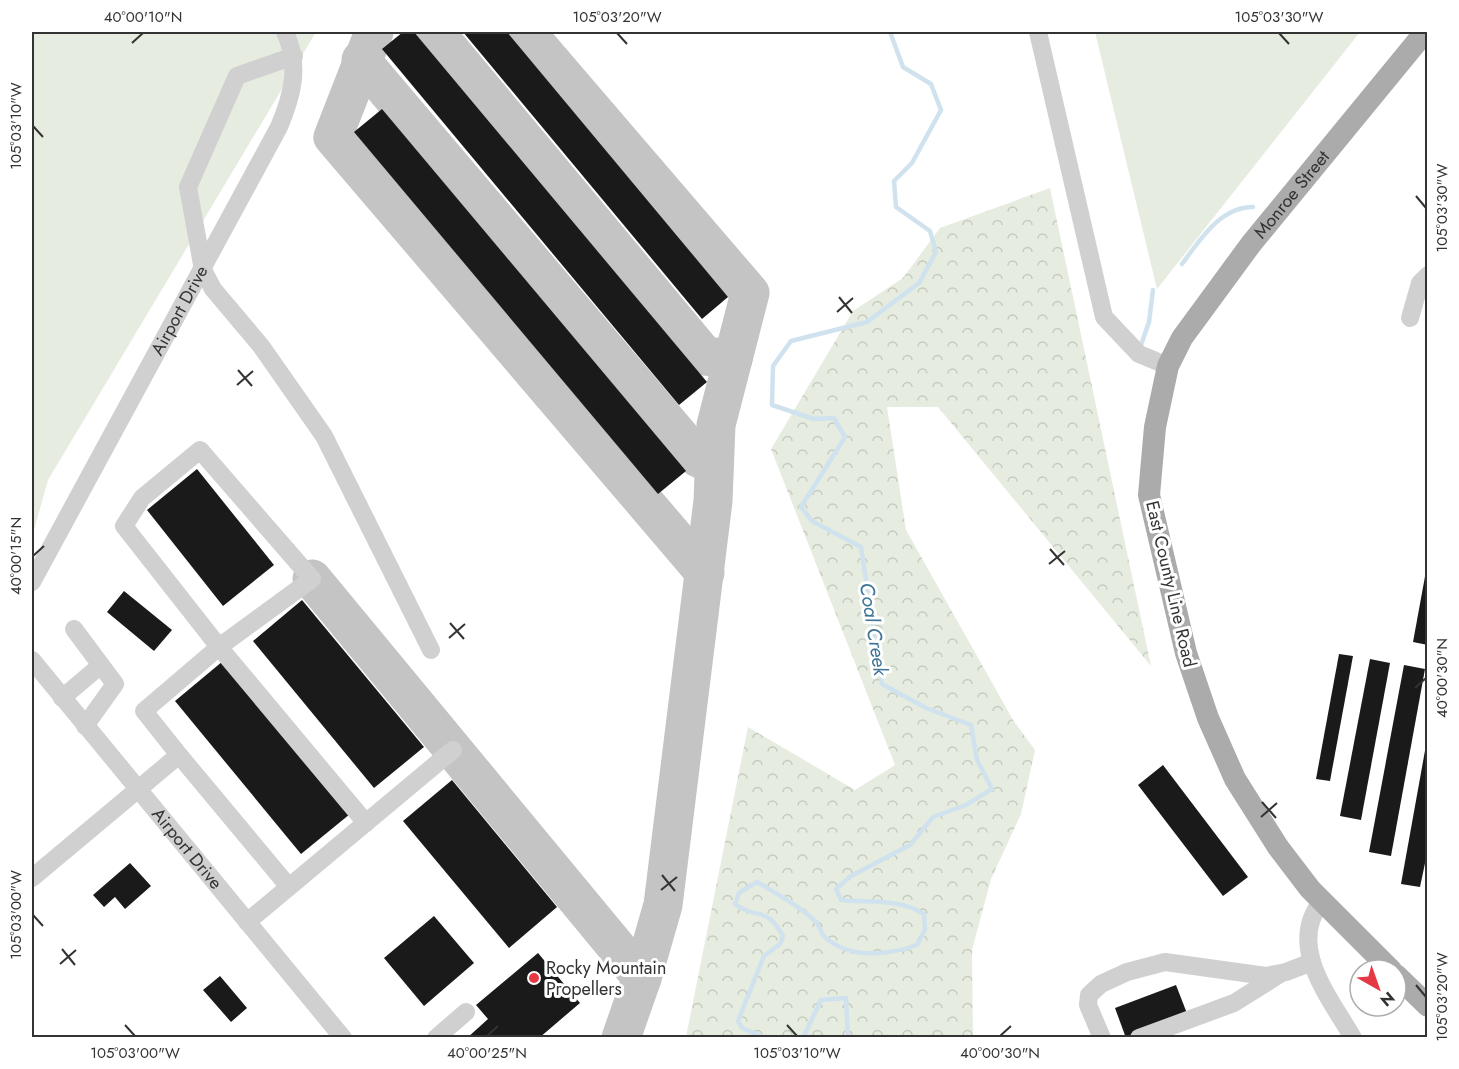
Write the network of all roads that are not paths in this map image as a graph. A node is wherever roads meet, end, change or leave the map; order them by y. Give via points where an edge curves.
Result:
1 (285, 32) edge
2 (1038, 32) edge
3 (1425, 32) edge
4 (294, 56) junction
5 (203, 270) junction
6 (1428, 275) edge
7 (1410, 318) dead end
8 (1168, 366) junction
9 (32, 582) edge
10 (74, 629) dead end
11 (219, 647) junction
12 (431, 650) dead end
13 (32, 660) edge
14 (101, 665) junction
15 (62, 698) junction
16 (85, 726) junction
17 (453, 750) dead end
18 (179, 755) junction
19 (138, 788) junction
20 (366, 823) junction
21 (32, 878) edge
22 (289, 887) junction
23 (1321, 902) junction
24 (247, 922) junction
25 (1379, 958) edge
26 (1312, 962) junction
27 (1281, 973) junction
28 (1408, 987) edge
29 (1428, 1006) edge
30 (466, 1012) dead end
31 (343, 1038) edge
32 (436, 1038) edge
33 (1102, 1038) edge
34 (1139, 1038) edge
35 (1353, 1038) edge

1 - 4 street, Airport Drive
2 - 8 street via 1104,317 1138,354
3 - 8 main road, Monroe Street via 1251,244 1182,338
4 - 5 street, Airport Drive via 294,84 286,111
4 - 5 street via 237,76 188,187
5 - 9 street, Airport Drive
5 - 12 street via 213,289 261,346 324,436
6 - 7 street via 1420,284
8 - 23 main road, East County Line Road via 1155,427 1149,495 1186,653 1208,718 1235,779 1278,847
10 - 14 street
11 - 11 street via 124,526 141,498 200,450 312,579
11 - 18 street via 144,711
11 - 20 street
13 - 15 street, Airport Drive
14 - 15 street
14 - 16 street via 115,684
15 - 16 street, Airport Drive
16 - 19 street, Airport Drive
17 - 20 street
18 - 19 street
18 - 22 street
19 - 21 street
19 - 24 street, Airport Drive
20 - 22 street
22 - 24 street
23 - 25 main road, East County Line Road
23 - 26 street via 1309,923 1307,938
24 - 31 street, Airport Drive
26 - 27 street
26 - 35 street
27 - 33 street via 1266,976 1165,962 1128,972 1101,984 1089,995
27 - 34 street via 1234,1003
28 - 29 main road
30 - 32 street

